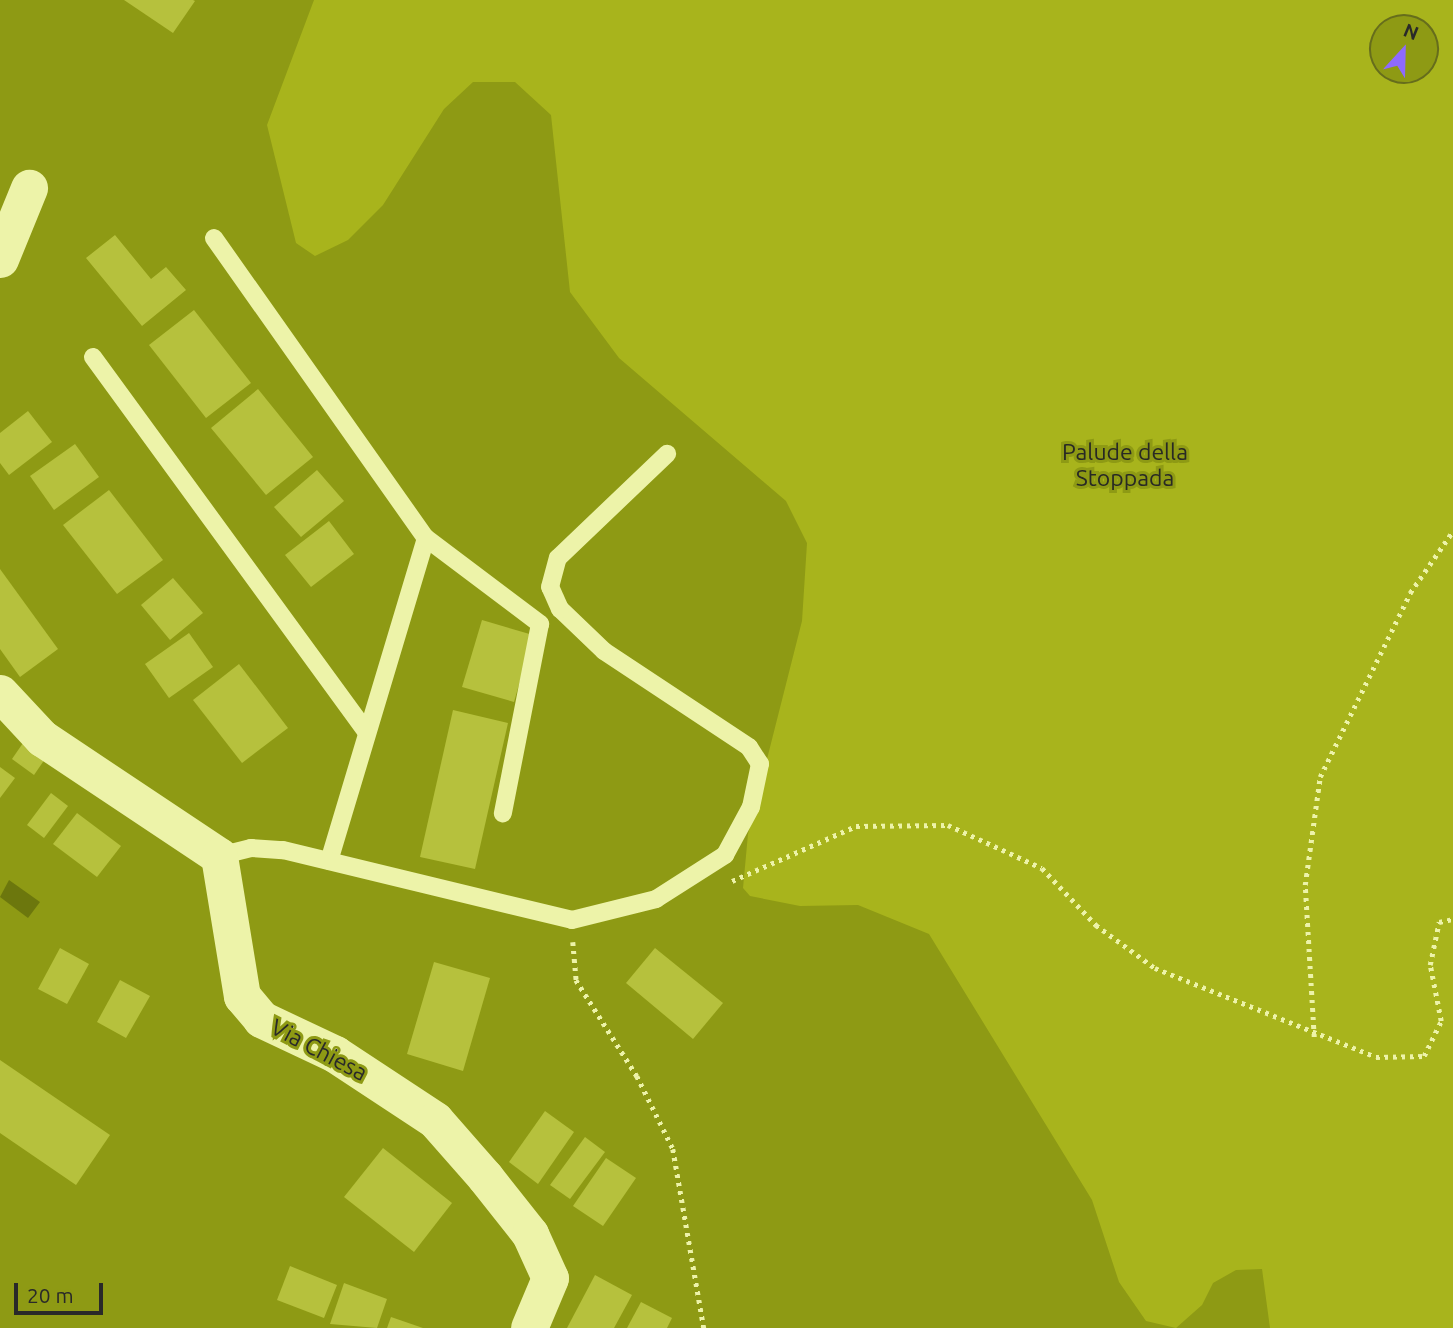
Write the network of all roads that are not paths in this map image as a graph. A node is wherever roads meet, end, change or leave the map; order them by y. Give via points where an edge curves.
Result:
1 (29, 188) dead end
2 (214, 238) dead end
3 (0, 259) edge
4 (93, 357) dead end
5 (667, 454) dead end
6 (426, 538) junction
7 (0, 693) edge
8 (366, 732) junction
9 (503, 813) dead end
10 (219, 856) junction
11 (329, 861) junction
12 (529, 1328) edge

1 - 3 street
2 - 6 lane
4 - 8 lane
5 - 11 lane via 558,558 553,598 604,651 749,747 760,764 758,786 725,855 656,899 572,920
6 - 8 lane
6 - 9 lane via 540,624
7 - 10 street via 41,738
8 - 11 lane
10 - 11 lane via 251,848
10 - 12 street, Via Chiesa via 242,996 261,1019 335,1054 435,1120 485,1177 530,1234 550,1278

